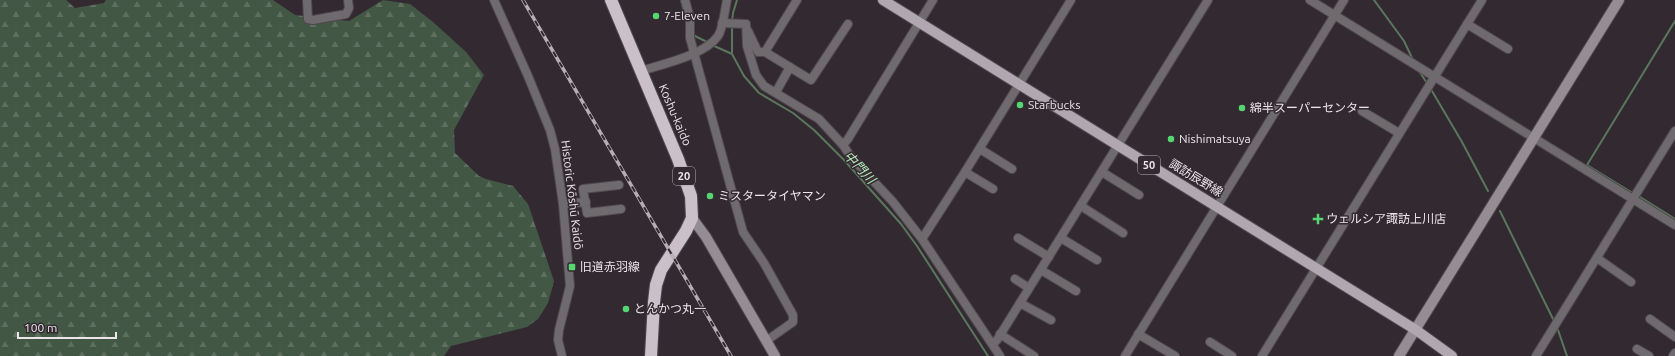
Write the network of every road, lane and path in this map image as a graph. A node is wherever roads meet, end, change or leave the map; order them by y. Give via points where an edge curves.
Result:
1 (307, 0) edge
2 (348, 0) edge
3 (494, 0) edge
4 (611, 0) edge
5 (685, 0) edge
6 (727, 0) edge
7 (797, 0) edge
8 (883, 0) edge
9 (933, 0) edge
10 (1071, 0) edge
11 (1208, 0) edge
12 (1310, 0) edge
13 (1344, 0) edge
14 (1482, 0) edge
15 (1619, 0) edge
16 (1335, 16) junction
17 (724, 23) junction
18 (920, 23) junction
19 (848, 24) dead end
20 (1467, 24) junction
21 (744, 27) junction
22 (1508, 50) dead end
23 (765, 52) junction
24 (695, 53) junction
25 (790, 67) junction
26 (641, 71) junction
27 (1434, 77) junction
28 (1019, 84) junction
29 (776, 92) junction
30 (1362, 111) dead end
31 (1675, 131) edge
32 (1400, 133) junction
33 (1533, 139) junction
34 (843, 145) junction
35 (1118, 146) junction
36 (980, 149) junction
37 (1012, 169) dead end
38 (966, 172) junction
39 (1102, 172) junction
40 (619, 185) dead end
41 (993, 189) dead end
42 (1139, 195) dead end
43 (1632, 199) junction
44 (586, 202) junction
45 (563, 204) junction
46 (1081, 206) junction
47 (1218, 206) junction
48 (621, 209) dead end
49 (692, 218) junction
50 (1675, 225) edge
51 (1123, 233) dead end
52 (1018, 238) dead end
53 (1061, 238) junction
54 (922, 239) junction
55 (1049, 257) junction
56 (1597, 258) junction
57 (1097, 260) dead end
58 (1316, 268) junction
59 (1041, 270) junction
60 (1015, 279) dead end
61 (1631, 282) dead end
62 (1029, 288) junction
63 (1076, 291) dead end
64 (1020, 303) junction
65 (1650, 319) dead end
66 (1051, 320) dead end
67 (1416, 330) junction
68 (1000, 334) junction
69 (1138, 334) junction
70 (1675, 337) edge
71 (766, 341) junction
72 (1210, 342) dead end
73 (993, 344) junction
74 (1637, 349) dead end
75 (1675, 353) edge
76 (562, 356) edge
77 (652, 356) edge
78 (775, 356) edge
79 (1000, 356) edge
80 (1034, 356) edge
81 (1125, 356) edge
82 (1175, 356) edge
83 (1232, 356) edge
84 (1262, 356) edge
85 (1399, 356) edge
86 (1452, 356) edge
87 (1536, 356) edge
88 (1648, 356) edge
89 (1673, 356) edge

1 - 2 street via 308,19 313,20 346,14 349,8
3 - 45 street, Historic Kōshū Kaidō via 553,139
4 - 26 highway, Koshu-kaido / 20
5 - 24 street via 690,18 690,38
6 - 17 street
7 - 23 street
8 - 18 main road, 諏訪辰野線 / 50
9 - 18 street
10 - 28 street
11 - 35 street
12 - 16 street
13 - 16 street
14 - 20 street
15 - 33 street
16 - 27 street
16 - 47 street
17 - 21 street
17 - 24 street via 719,35
18 - 28 main road, 諏訪辰野線 / 50
18 - 34 street
19 - 25 street via 811,80
20 - 22 street
20 - 27 street
21 - 23 street via 758,52
21 - 29 street via 756,76 764,86
23 - 25 street
24 - 26 street
24 - 71 street via 743,232 793,315 793,322
25 - 29 street
26 - 49 highway, Koshu-kaido / 20 via 691,196
27 - 32 street
27 - 33 street
28 - 35 main road, 諏訪辰野線 / 50
28 - 36 street
29 - 34 street via 819,120
30 - 32 street
31 - 43 street
32 - 58 street
33 - 43 street
33 - 67 street
34 - 54 street
35 - 39 street
35 - 47 main road, 諏訪辰野線 / 50
36 - 37 street
36 - 38 street
38 - 41 street
38 - 54 street
39 - 42 street
39 - 46 street
40 - 44 street via 583,189
43 - 50 street
43 - 56 street
44 - 45 street
44 - 48 street via 587,212
45 - 76 street, Historic Kōshū Kaidō via 570,286 559,330 558,340
46 - 51 street
46 - 53 street
47 - 58 main road, 諏訪辰野線 / 50
47 - 69 street
49 - 71 street via 706,237
49 - 77 highway, Koshu-kaido / 20 via 660,270 654,302
52 - 55 street
53 - 55 street
53 - 57 street
54 - 73 street
55 - 59 street
56 - 61 street
56 - 87 street
58 - 67 main road, 諏訪辰野線 / 50
58 - 84 street
59 - 62 street
59 - 63 street
60 - 62 street
62 - 64 street
64 - 66 street
64 - 68 street
65 - 70 street
67 - 85 street
67 - 86 main road, 諏訪辰野線 / 50
68 - 73 street
68 - 80 street
69 - 81 street
69 - 82 street
71 - 78 street
72 - 83 street
73 - 79 street
74 - 88 street
75 - 89 street

